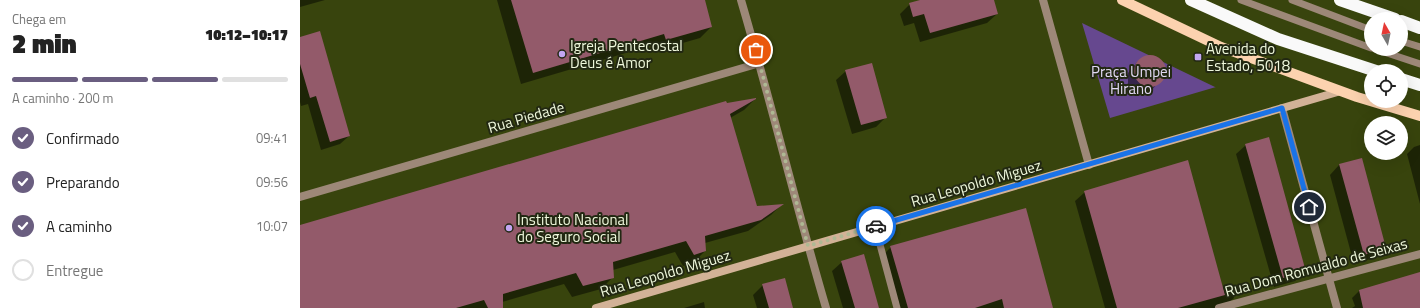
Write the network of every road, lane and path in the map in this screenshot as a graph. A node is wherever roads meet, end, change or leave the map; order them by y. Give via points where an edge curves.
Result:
1 (741, 0) edge
2 (1043, 0) edge
3 (1122, 0) edge
4 (1191, 0) edge
5 (1242, 0) edge
6 (1292, 0) edge
7 (1340, 0) edge
8 (1375, 12) edge
9 (1408, 24) edge
10 (1364, 27) edge
11 (1420, 28) edge
12 (1408, 43) edge
13 (1364, 45) edge
14 (1420, 47) edge
15 (1395, 56) edge
16 (760, 63) junction
17 (1420, 64) edge
18 (1364, 67) edge
19 (1408, 82) edge
20 (1420, 86) edge
21 (1340, 91) junction
22 (1282, 108) junction
23 (1420, 116) edge
24 (1089, 164) junction
25 (300, 197) edge
26 (876, 226) junction
27 (808, 246) junction
28 (1420, 254) edge
29 (1328, 278) junction
30 (596, 308) edge
31 (826, 308) edge
32 (897, 308) edge
33 (1219, 308) edge
34 (1337, 308) edge

1 - 16 street
2 - 24 street
3 - 21 main road via 1221,47
4 - 18 highway via 1278,38
5 - 13 lane
6 - 10 lane
7 - 8 highway
9 - 11 highway
12 - 14 lane
15 - 17 lane
16 - 25 street, Rua Piedade
16 - 27 street
19 - 20 highway
21 - 22 main road, Rua Leopoldo Miguez
21 - 23 main road
22 - 24 main road, Rua Leopoldo Miguez
22 - 29 street
24 - 26 main road, Rua Leopoldo Miguez
26 - 27 main road, Rua Leopoldo Miguez
26 - 32 lane
27 - 30 main road, Rua Leopoldo Miguez
27 - 31 street
28 - 29 street, Rua Dom Romualdo de Seixas
29 - 33 street, Rua Dom Romualdo de Seixas
29 - 34 street

